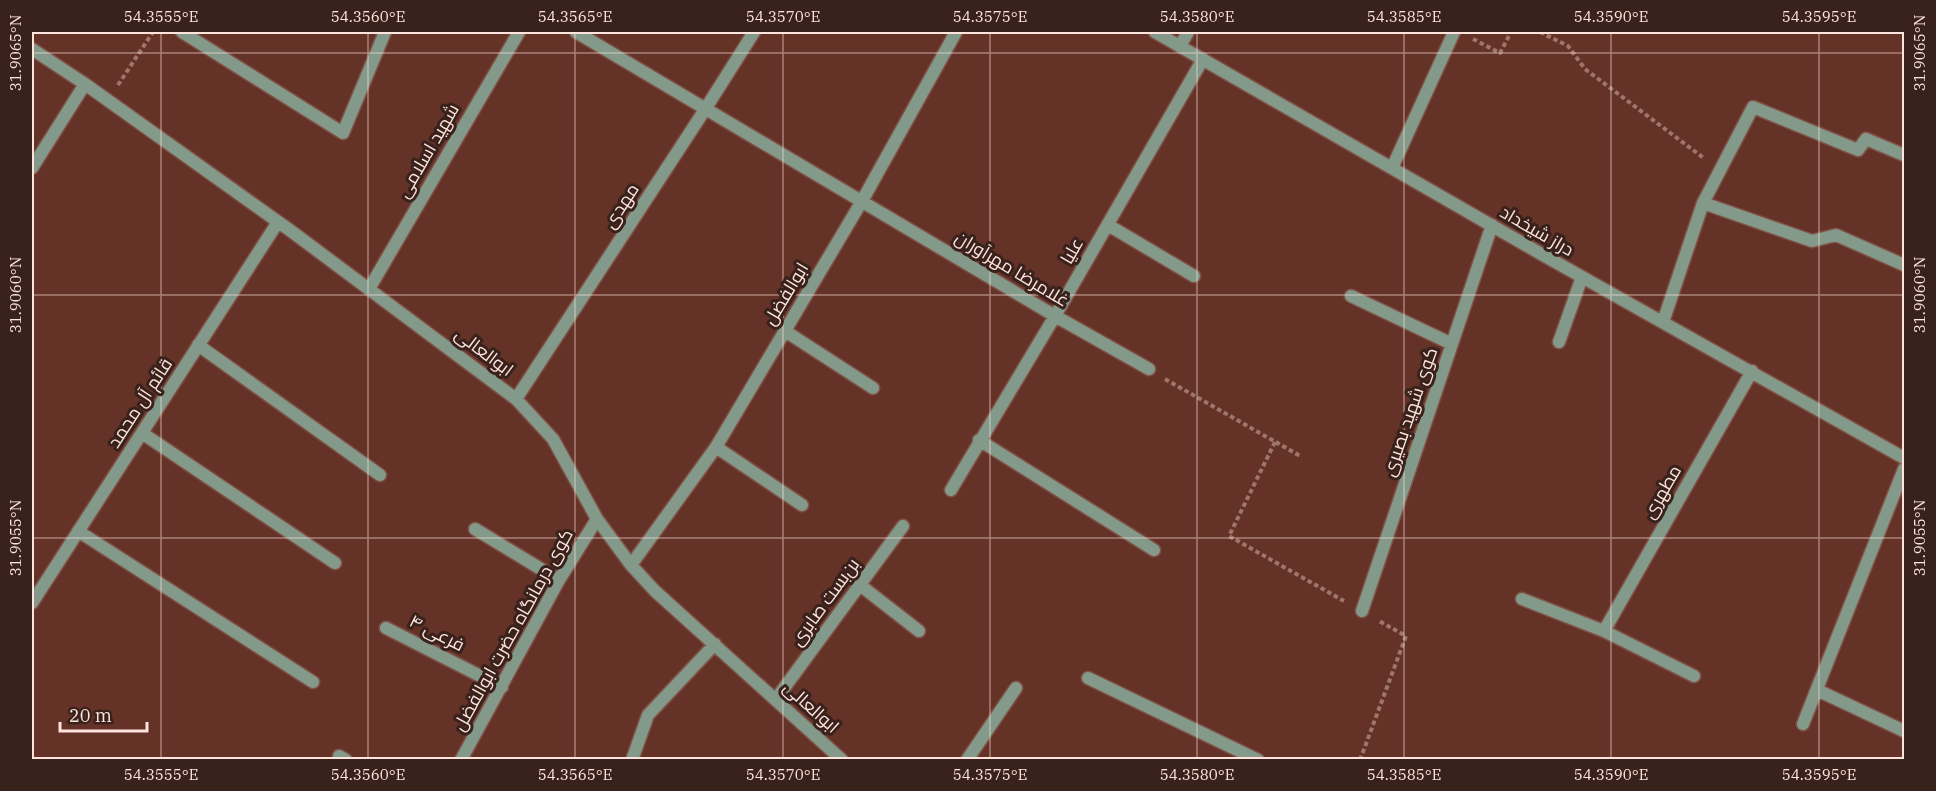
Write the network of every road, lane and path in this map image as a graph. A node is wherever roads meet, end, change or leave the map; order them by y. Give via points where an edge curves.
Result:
1 (153, 32) edge
2 (182, 32) edge
3 (385, 32) edge
4 (519, 32) edge
5 (576, 32) edge
6 (753, 32) edge
7 (956, 32) edge
8 (1155, 32) edge
9 (1188, 32) edge
10 (1454, 32) edge
11 (1511, 32) edge
12 (1540, 32) edge
13 (1468, 37) dead end
14 (1180, 46) junction
15 (32, 49) edge
16 (1203, 59) junction
17 (85, 84) junction
18 (108, 101) junction
19 (706, 108) junction
20 (1905, 155) edge
21 (32, 168) edge
22 (1392, 168) junction
23 (1720, 170) junction
24 (862, 201) junction
25 (1703, 203) junction
26 (278, 222) junction
27 (1108, 225) junction
28 (1492, 225) junction
29 (1905, 266) edge
30 (1194, 276) dead end
31 (1582, 277) junction
32 (369, 289) junction
33 (1351, 296) dead end
34 (1055, 316) junction
35 (1663, 322) junction
36 (785, 331) junction
37 (1559, 342) dead end
38 (1452, 344) junction
39 (198, 345) junction
40 (1149, 369) joint
41 (1752, 371) junction
42 (873, 388) dead end
43 (516, 399) junction
44 (142, 433) junction
45 (980, 440) junction
46 (1275, 442) junction
47 (716, 447) junction
48 (1302, 457) dead end
49 (1905, 458) edge
50 (1905, 469) edge
51 (380, 475) dead end
52 (951, 490) dead end
53 (802, 505) dead end
54 (597, 519) junction
55 (903, 526) dead end
56 (475, 529) dead end
57 (78, 531) junction
58 (1154, 549) dead end
59 (335, 563) dead end
60 (631, 565) junction
61 (559, 580) junction
62 (860, 585) junction
63 (1522, 599) dead end
64 (32, 603) edge
65 (1362, 611) junction
66 (386, 628) dead end
67 (919, 631) dead end
68 (1604, 631) junction
69 (716, 644) junction
70 (1694, 676) dead end
71 (1088, 678) dead end
72 (313, 682) dead end
73 (502, 687) junction
74 (1016, 688) dead end
75 (1817, 690) junction
76 (776, 699) junction
77 (1803, 724) dead end
78 (1905, 731) edge
79 (461, 759) edge
80 (632, 759) edge
81 (842, 759) edge
82 (967, 759) edge
83 (1258, 759) edge
84 (1360, 759) edge

1 - 18 path
2 - 3 street via 343,133
4 - 32 street, شهید اسلامی
5 - 19 street, غلامرضا مهرآوران
6 - 19 street, مهدی
7 - 24 street, ابوالفضل
8 - 14 street, دراز شیخداد
9 - 14 street
10 - 22 street
11 - 13 path via 1500,52
12 - 23 path via 1568,46 1585,69
14 - 16 street, دراز شیخداد
15 - 17 street, ابوالعالی
16 - 22 street, دراز شیخداد
16 - 27 street, علیا
17 - 18 street, ابوالعالی
17 - 21 street
18 - 26 street, ابوالعالی
19 - 24 street, غلامرضا مهرآوران
19 - 43 street, مهدی
20 - 23 street via 1866,139 1858,150 1753,107
22 - 28 street, دراز شیخداد
23 - 25 street
24 - 34 street, غلامرضا مهرآوران
24 - 36 street, ابوالفضل
25 - 29 street via 1812,241 1836,235
25 - 35 street
26 - 32 street, ابوالعالی
26 - 39 street, قائم آل محمد
27 - 30 street
27 - 34 street, علیا
28 - 31 street, دراز شیخداد
28 - 38 street, کوی شهید بصیری
31 - 35 street, دراز شیخداد
31 - 37 street
32 - 43 street, ابوالعالی
33 - 38 street
34 - 40 street, غلامرضا مهرآوران
34 - 45 street, علیا
35 - 41 street, دراز شیخداد
36 - 42 street
36 - 47 street, ابوالفضل
38 - 65 street, کوی شهید بصیری
39 - 44 street, قائم آل محمد
39 - 51 street
40 - 46 path
41 - 49 street, دراز شیخداد
41 - 68 street, مطهری
43 - 54 street, ابوالعالی via 553,439
44 - 57 street, قائم آل محمد
44 - 59 street
45 - 52 street, علیا
45 - 58 street
46 - 48 path
46 - 65 path via 1229,536
47 - 53 street
47 - 60 street, ابوالفضل
50 - 75 street
54 - 60 street, ابوالعالی
54 - 61 street, کوی درمانگاه حضرت ابوالفضل
55 - 62 street, بن‌بست صابری
56 - 61 street
57 - 64 street, قائم آل محمد
57 - 72 street
60 - 69 street, ابوالعالی
61 - 73 street, کوی درمانگاه حضرت ابوالفضل
62 - 67 street
62 - 76 street, بن‌بست صابری
63 - 68 street
65 - 84 path via 1406,636
66 - 73 street, فرعی ۴
68 - 70 street
69 - 76 street, ابوالعالی
69 - 80 street via 648,715
71 - 83 street
73 - 79 street, کوی درمانگاه حضرت ابوالفضل
74 - 82 street
75 - 77 street
75 - 78 street
76 - 81 street, ابوالعالی

